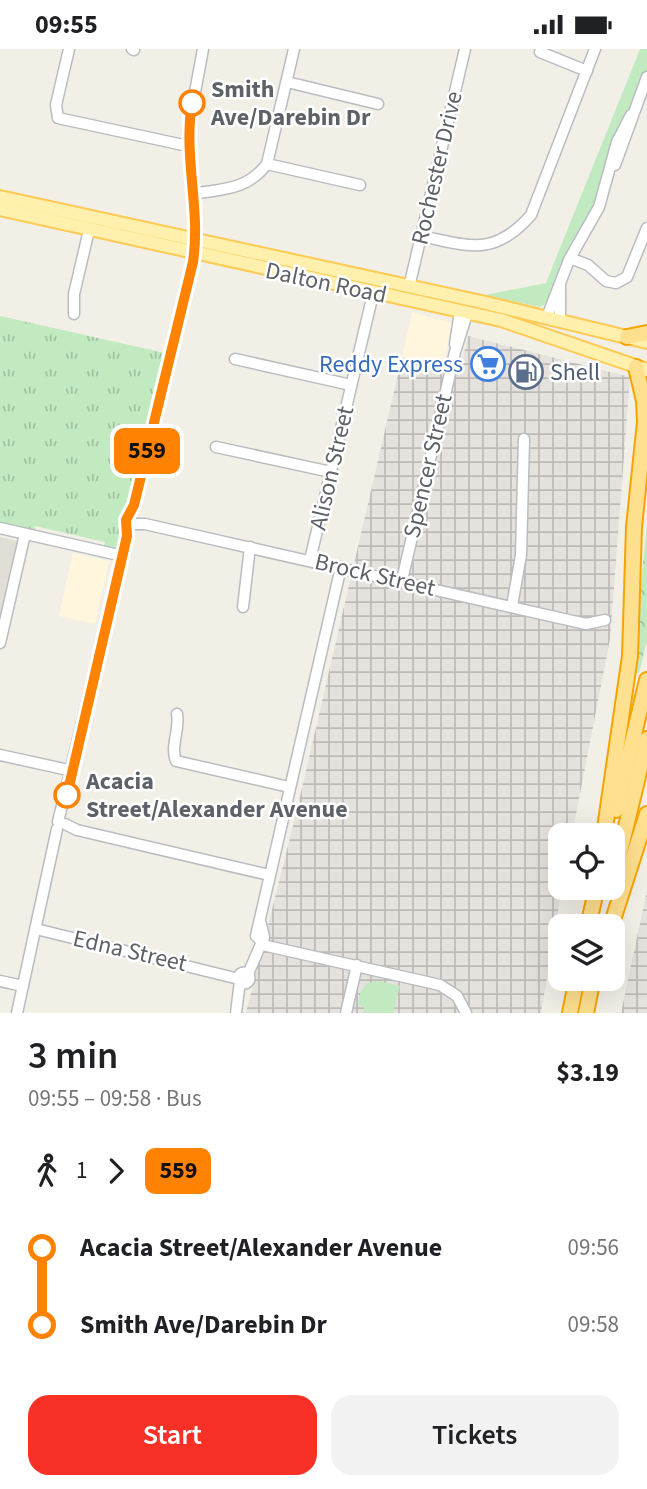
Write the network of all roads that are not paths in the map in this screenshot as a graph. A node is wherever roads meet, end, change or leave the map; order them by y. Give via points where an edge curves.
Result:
1 (69, 49) edge
2 (204, 49) edge
3 (294, 49) edge
4 (465, 49) edge
5 (595, 49) edge
6 (541, 52) dead end
7 (587, 71) junction
8 (647, 77) edge
9 (287, 82) junction
10 (378, 104) dead end
11 (188, 146) junction
12 (267, 164) junction
13 (360, 185) dead end
14 (192, 194) junction
15 (0, 202) edge
16 (647, 228) edge
17 (89, 230) junction
18 (421, 236) junction
19 (196, 240) junction
20 (194, 254) junction
21 (570, 258) junction
22 (409, 287) junction
23 (373, 294) junction
24 (467, 300) junction
25 (464, 313) junction
26 (74, 314) dead end
27 (553, 318) junction
28 (647, 333) edge
29 (626, 337) junction
30 (647, 342) edge
31 (235, 359) dead end
32 (641, 369) edge
33 (351, 385) junction
34 (646, 420) edge
35 (524, 439) dead end
36 (216, 447) dead end
37 (331, 472) junction
38 (134, 521) junction
39 (0, 528) edge
40 (25, 534) junction
41 (250, 547) junction
42 (123, 555) junction
43 (310, 560) junction
44 (341, 567) junction
45 (402, 580) junction
46 (512, 606) junction
47 (243, 607) dead end
48 (604, 620) dead end
49 (0, 643) edge
50 (647, 680) edge
51 (177, 714) dead end
52 (647, 740) edge
53 (0, 755) edge
54 (73, 771) junction
55 (289, 787) junction
56 (647, 814) edge
57 (606, 823) edge
58 (613, 823) edge
59 (62, 826) junction
60 (625, 832) edge
61 (269, 875) junction
62 (615, 914) edge
63 (36, 929) junction
64 (261, 941) junction
65 (357, 965) junction
66 (243, 977) junction
67 (0, 981) edge
68 (23, 986) junction
69 (574, 991) edge
70 (590, 991) edge
71 (17, 1013) edge
72 (236, 1013) edge
73 (346, 1013) edge
74 (466, 1013) edge
75 (570, 1013) edge
76 (586, 1013) edge

1 - 11 street via 53,118
2 - 11 street
3 - 9 street
4 - 18 street, Rochester Drive
5 - 7 street
6 - 7 street
7 - 18 street via 531,215 519,229 496,243 470,247
8 - 21 street via 593,219
9 - 10 street
9 - 12 street
11 - 14 street
12 - 13 street
12 - 14 street via 256,179 239,188
14 - 19 street
15 - 17 main road, Dalton Road
15 - 19 main road, Dalton Road
16 - 21 street via 627,277 621,281 606,281 588,265
17 - 20 main road, Dalton Road
17 - 26 street via 74,294
18 - 22 street, Rochester Drive
19 - 20 main road
19 - 22 main road, Dalton Road
20 - 23 main road, Dalton Road
20 - 38 street via 134,505
21 - 27 street
22 - 24 main road, Dalton Road
23 - 25 main road, Dalton Road
23 - 33 street, Alison Street
24 - 25 main road, Spencer Street
24 - 27 main road, Dalton Road
25 - 32 main road, Dalton Road via 543,333
25 - 45 street, Spencer Street
27 - 29 main road, Dalton Road
28 - 29 highway
29 - 30 main road, Dalton Road
31 - 33 street
32 - 34 highway
33 - 37 street, Alison Street
34 - 57 highway via 634,527 630,656
35 - 46 street via 521,555
36 - 37 street
37 - 43 street, Alison Street
38 - 41 street, Brock Street
38 - 42 street
39 - 40 street
40 - 42 street
40 - 49 street
41 - 43 street, Brock Street
41 - 47 street
42 - 54 street
43 - 44 street, Brock Street
44 - 45 street, Brock Street
44 - 55 street
45 - 46 street, Brock Street
46 - 48 street, Brock Street via 586,624
50 - 58 highway
51 - 55 street via 172,751 176,761
52 - 60 highway
53 - 54 street
54 - 59 street
55 - 61 street
56 - 62 highway
59 - 61 street
59 - 63 street
61 - 64 street
63 - 66 street, Edna Street
63 - 68 street
64 - 65 street
64 - 66 street
65 - 73 street
65 - 74 street via 440,985 457,996
66 - 72 street
67 - 68 street
68 - 71 street
69 - 75 highway
70 - 76 highway

